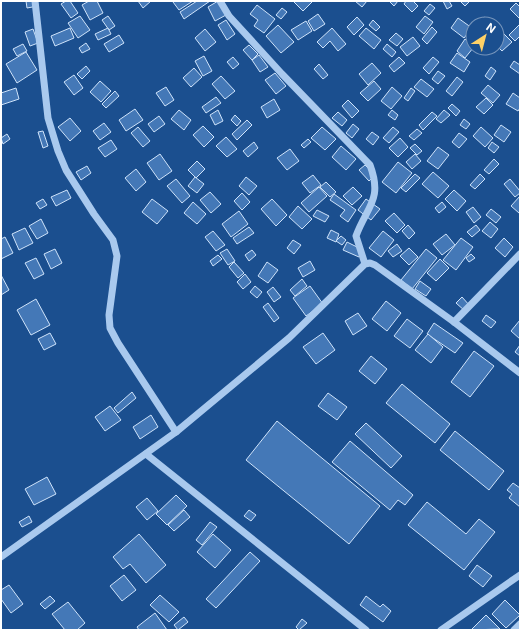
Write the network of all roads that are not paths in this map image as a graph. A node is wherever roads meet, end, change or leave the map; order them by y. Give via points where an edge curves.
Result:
1 (35, 1) edge
2 (220, 1) edge
3 (520, 254) edge
4 (365, 264) junction
5 (454, 322) junction
6 (518, 371) edge
7 (176, 432) junction
8 (146, 454) junction
9 (1, 557) edge
10 (520, 575) edge
11 (520, 624) edge
12 (366, 630) edge
13 (441, 630) edge
14 (514, 630) edge

1 - 7 street via 48,118 58,151 66,170 113,240 117,256 109,314 110,328
2 - 4 street via 229,16 282,74 370,165 375,179 375,195 356,236
3 - 5 street
4 - 5 street via 374,265
4 - 7 street via 289,338
5 - 6 street
7 - 8 street
8 - 9 street
8 - 12 street
10 - 13 street
11 - 14 street

